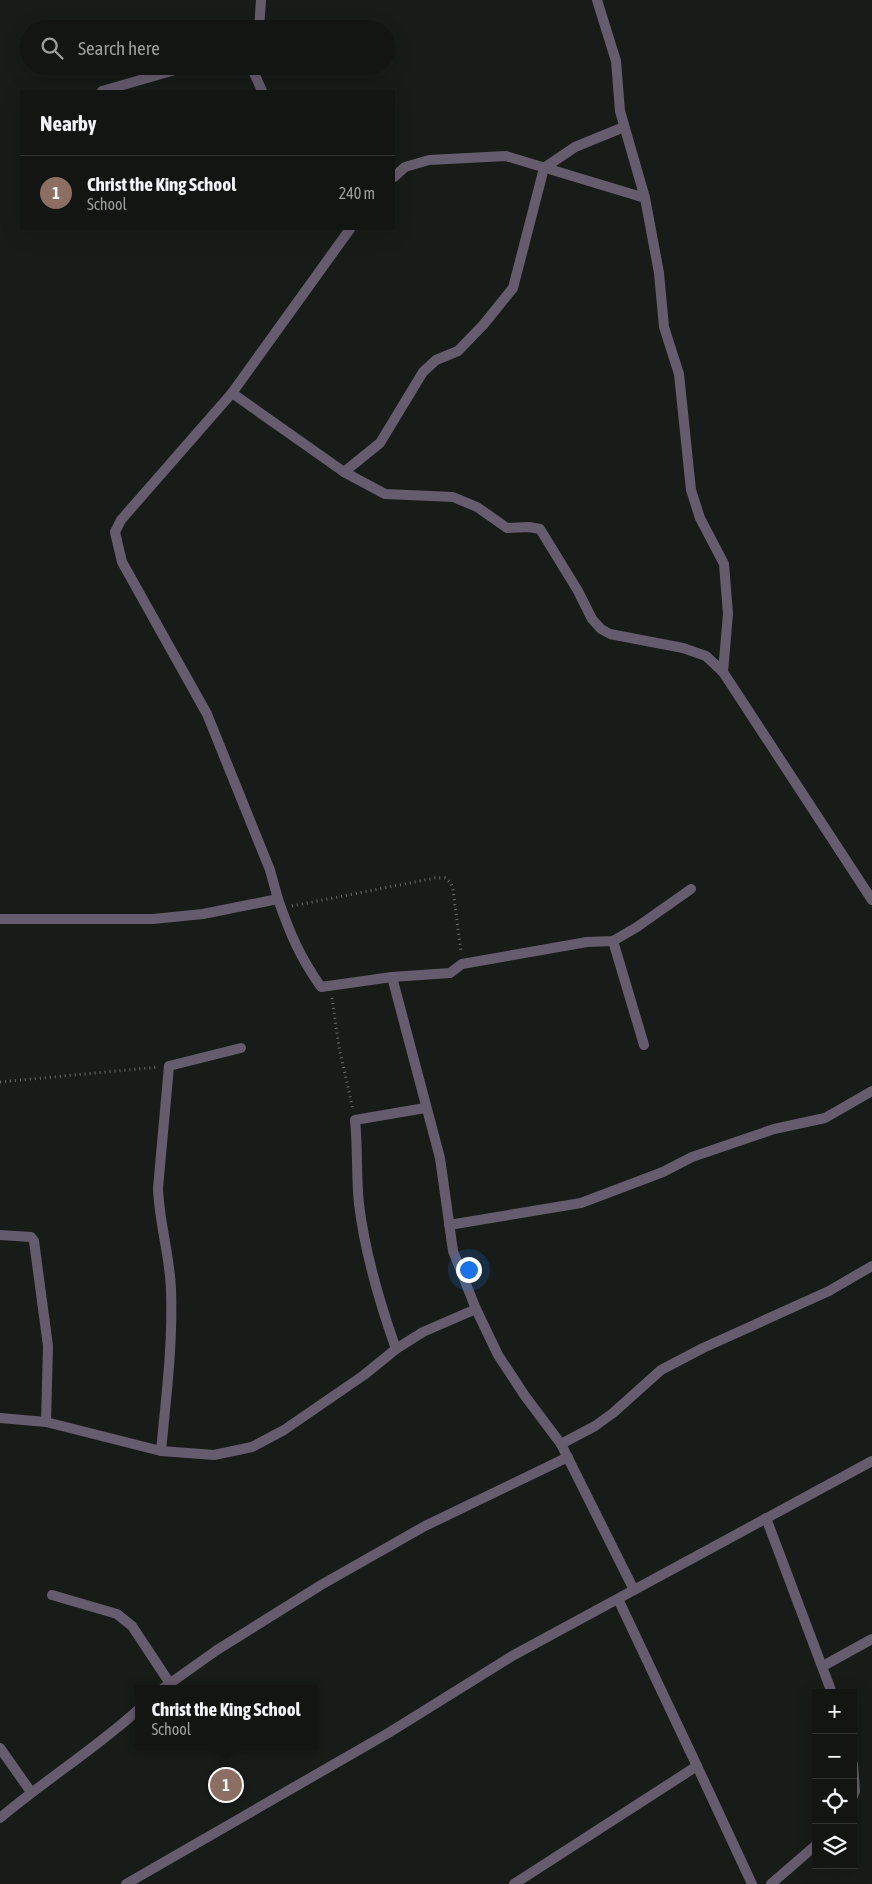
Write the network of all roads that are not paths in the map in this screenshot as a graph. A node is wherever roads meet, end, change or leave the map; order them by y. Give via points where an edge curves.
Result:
1 (261, 0) edge
2 (597, 0) edge
3 (260, 20) edge
4 (158, 75) edge
5 (255, 75) edge
6 (105, 90) edge
7 (262, 90) edge
8 (624, 127) junction
9 (544, 168) junction
10 (395, 175) edge
11 (645, 198) junction
12 (349, 230) edge
13 (232, 392) junction
14 (344, 472) junction
15 (723, 672) junction
16 (691, 890) dead end
17 (872, 900) edge
18 (280, 904) junction
19 (0, 919) edge
20 (613, 941) junction
21 (392, 977) junction
22 (644, 1045) dead end
23 (240, 1048) dead end
24 (872, 1091) edge
25 (425, 1108) junction
26 (449, 1225) junction
27 (0, 1235) edge
28 (872, 1266) edge
29 (476, 1309) junction
30 (396, 1349) junction
31 (0, 1418) edge
32 (46, 1422) junction
33 (562, 1444) junction
34 (161, 1451) junction
35 (568, 1457) junction
36 (872, 1461) edge
37 (766, 1518) junction
38 (634, 1590) junction
39 (52, 1595) dead end
40 (618, 1599) junction
41 (872, 1639) edge
42 (823, 1666) junction
43 (165, 1685) edge
44 (168, 1685) edge
45 (831, 1689) edge
46 (135, 1713) edge
47 (0, 1748) edge
48 (697, 1766) junction
49 (31, 1792) junction
50 (0, 1818) edge
51 (812, 1848) edge
52 (133, 1883) edge
53 (514, 1884) edge
54 (752, 1884) edge
55 (770, 1884) edge

1 - 3 street
2 - 8 street via 616,61
4 - 6 street
5 - 7 street
8 - 9 street via 575,147
8 - 11 street
9 - 10 street via 506,156 429,160 405,167
9 - 11 street
9 - 14 street via 513,288 458,351 436,360 423,372 380,443
11 - 15 street via 664,327 679,374 691,490 700,518 724,564 728,614
12 - 13 street
13 - 14 street
13 - 18 street via 121,520 115,532 122,562 207,714 270,870
14 - 15 street via 385,494 453,497 477,507 507,528 540,529 600,629 706,656
15 - 17 street
16 - 20 street
18 - 19 street via 153,919
18 - 21 street via 301,957 321,987
20 - 21 street via 587,942 462,964 450,973
20 - 22 street
21 - 25 street
23 - 34 street via 169,1066 158,1188 171,1289 171,1334
24 - 26 street via 826,1118 774,1129 692,1157 663,1172 581,1204
25 - 26 street via 440,1158
25 - 30 street via 355,1120 360,1206 368,1257 376,1294
26 - 29 street via 453,1250
27 - 32 street via 31,1237 34,1241 48,1346
28 - 33 street via 829,1291 661,1370 613,1413
29 - 30 street via 423,1332
29 - 33 street via 498,1355
30 - 34 street via 284,1430 252,1447 214,1455
31 - 32 street
32 - 34 street
33 - 35 street
35 - 38 street
35 - 44 street via 425,1526 329,1580
36 - 37 street
37 - 38 street
37 - 42 street
38 - 40 street
39 - 43 street via 117,1614 132,1626
40 - 48 street
40 - 52 street via 514,1655
41 - 42 street
42 - 45 street
46 - 49 street
47 - 49 street
48 - 53 street
48 - 54 street
49 - 50 street
51 - 55 street

